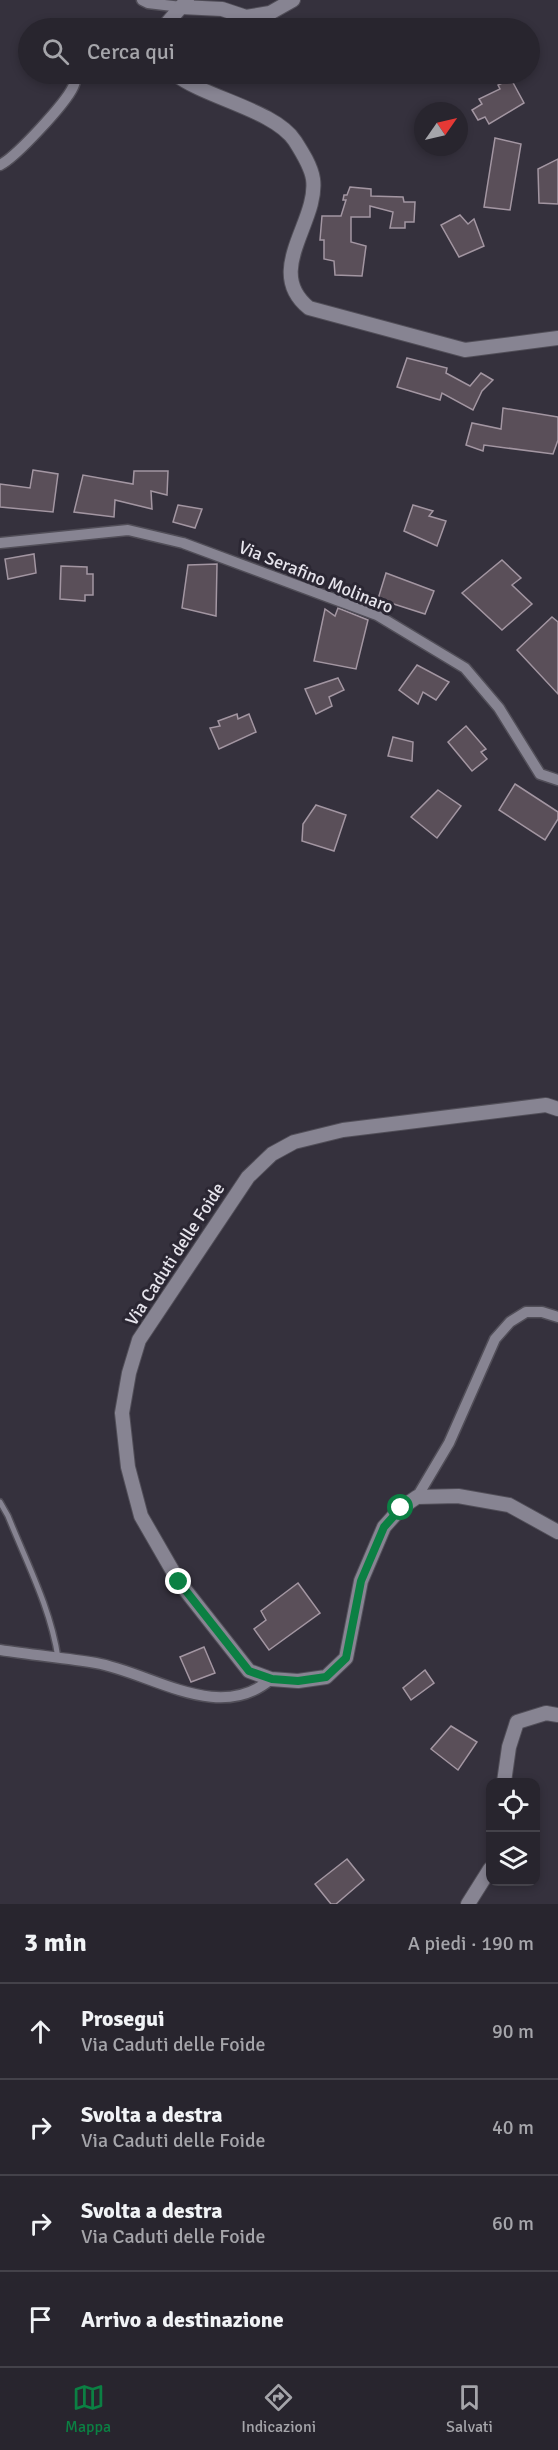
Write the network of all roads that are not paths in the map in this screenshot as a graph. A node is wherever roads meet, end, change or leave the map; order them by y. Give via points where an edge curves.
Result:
1 (142, 0) edge
2 (293, 0) edge
3 (184, 4) edge
4 (172, 18) edge
5 (74, 84) edge
6 (195, 84) edge
7 (0, 165) edge
8 (558, 338) edge
9 (0, 543) edge
10 (558, 780) edge
11 (558, 1109) edge
12 (558, 1317) edge
13 (417, 1497) junction
14 (0, 1502) edge
15 (558, 1532) edge
16 (0, 1650) edge
17 (58, 1658) junction
18 (272, 1679) junction
19 (558, 1715) edge
20 (505, 1778) edge
21 (486, 1875) edge
22 (468, 1904) edge

1 - 3 street
2 - 3 street via 270,13 246,17
3 - 4 street
5 - 7 street via 15,155
6 - 8 street via 269,120 294,139 307,162 313,179 312,196 292,259 292,286 298,299 309,308 465,350
9 - 10 street, Via Serafino Molinaro via 128,530 183,543 377,615 465,668 499,708 540,774
11 - 18 street, Via Caduti delle Foide via 546,1105 343,1130 294,1142 273,1154 248,1177 139,1340 122,1413 128,1467 141,1516 179,1582 249,1671
12 - 13 street via 526,1312 495,1339 448,1443
13 - 15 street via 458,1496 509,1505
13 - 18 street, Via Caduti delle Foide via 384,1527 361,1581 346,1658 326,1677
14 - 17 lane via 47,1614
16 - 17 street
17 - 18 street via 98,1663 174,1689 212,1697 259,1690
19 - 20 street via 546,1713 517,1722
21 - 22 street

